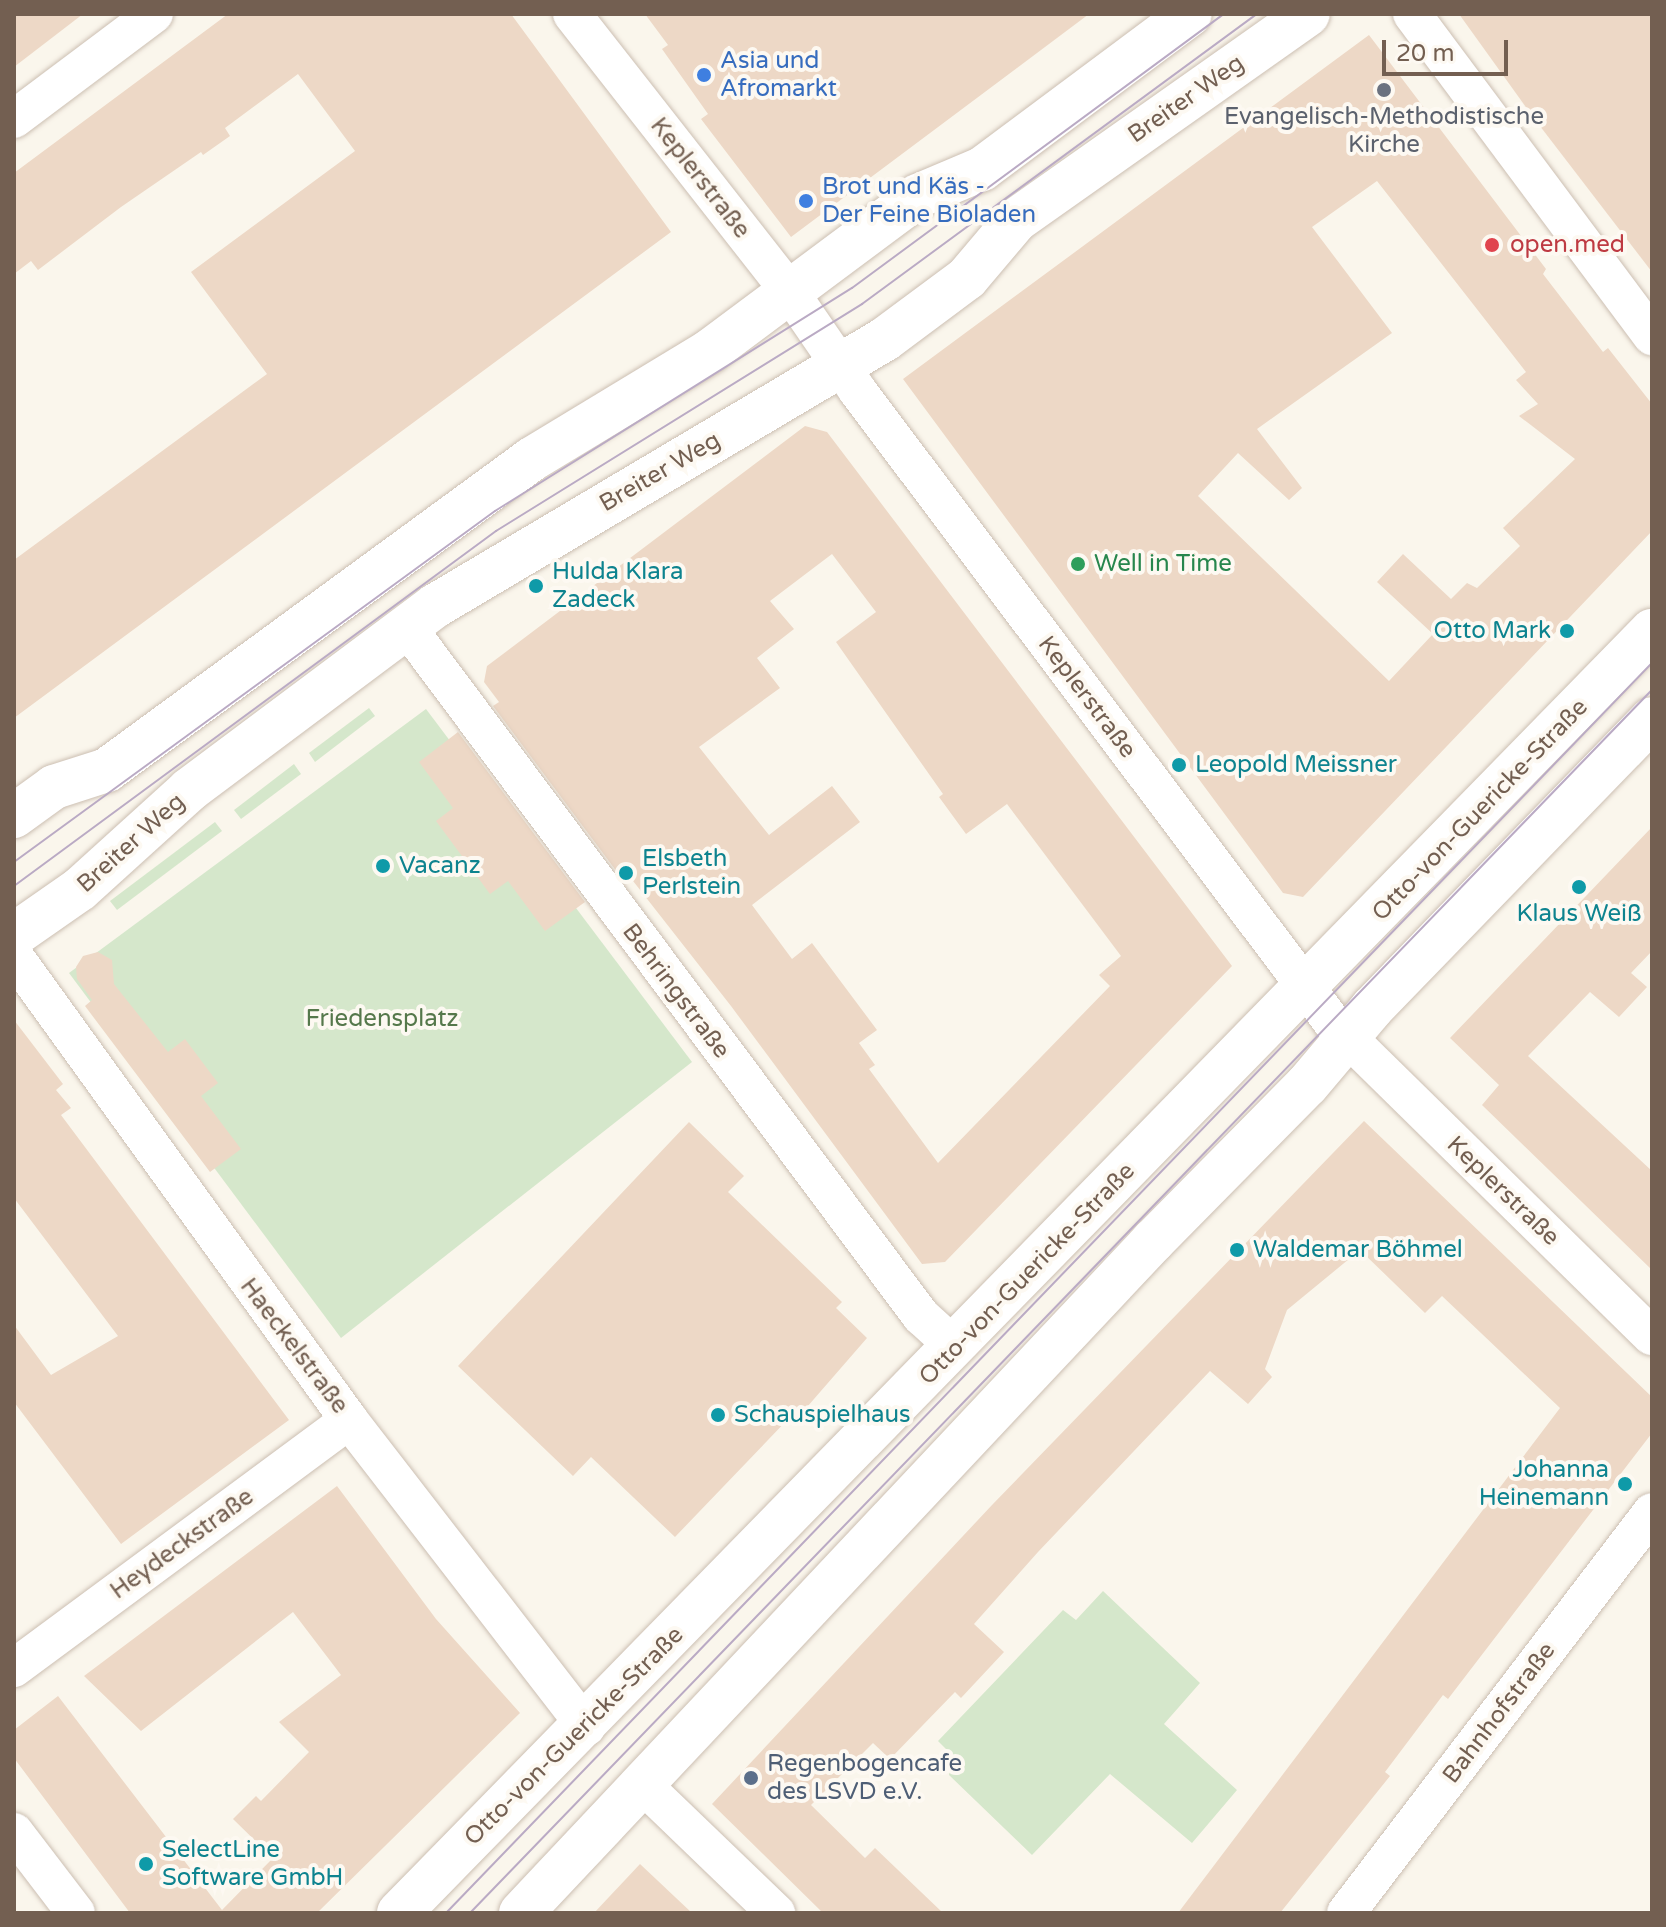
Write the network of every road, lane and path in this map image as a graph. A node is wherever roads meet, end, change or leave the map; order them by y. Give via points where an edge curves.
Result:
1 (154, 14) edge
2 (572, 14) edge
3 (1190, 14) edge
4 (1308, 14) edge
5 (1412, 14) edge
6 (14, 119) edge
7 (789, 291) junction
8 (1652, 336) edge
9 (842, 366) junction
10 (407, 627) junction
11 (1652, 631) edge
12 (1652, 719) edge
13 (14, 816) edge
14 (14, 935) edge
15 (14, 956) edge
16 (1307, 990) junction
17 (1347, 1039) junction
18 (1652, 1336) edge
19 (955, 1347) junction
20 (349, 1420) junction
21 (1652, 1512) edge
22 (14, 1668) edge
23 (586, 1727) junction
24 (643, 1785) junction
25 (14, 1832) edge
26 (76, 1913) edge
27 (399, 1913) edge
28 (521, 1913) edge
29 (776, 1913) edge
30 (1346, 1913) edge

1 - 6 street
2 - 7 street, Keplerstraße
3 - 7 street via 982,169 918,196
4 - 9 street, Breiter Weg via 1039,202 1008,228 953,291
5 - 8 street
7 - 9 street, Keplerstraße
7 - 13 street via 710,351 519,468 107,770 54,787
9 - 10 street, Breiter Weg via 456,592
9 - 16 street, Keplerstraße
10 - 14 street, Breiter Weg via 189,790 80,889
10 - 19 street, Behringstraße via 913,1305
11 - 16 street, Otto-von-Guericke-Straße
12 - 17 street
15 - 20 street, Haeckelstraße
16 - 17 street, Keplerstraße
16 - 19 street, Otto-von-Guericke-Straße
17 - 18 street, Keplerstraße
17 - 24 street
19 - 23 street, Otto-von-Guericke-Straße
20 - 22 street, Heydeckstraße
20 - 23 street, Haeckelstraße
21 - 30 street, Bahnhofstraße
23 - 27 street, Otto-von-Guericke-Straße
24 - 28 street
24 - 29 street
25 - 26 street

